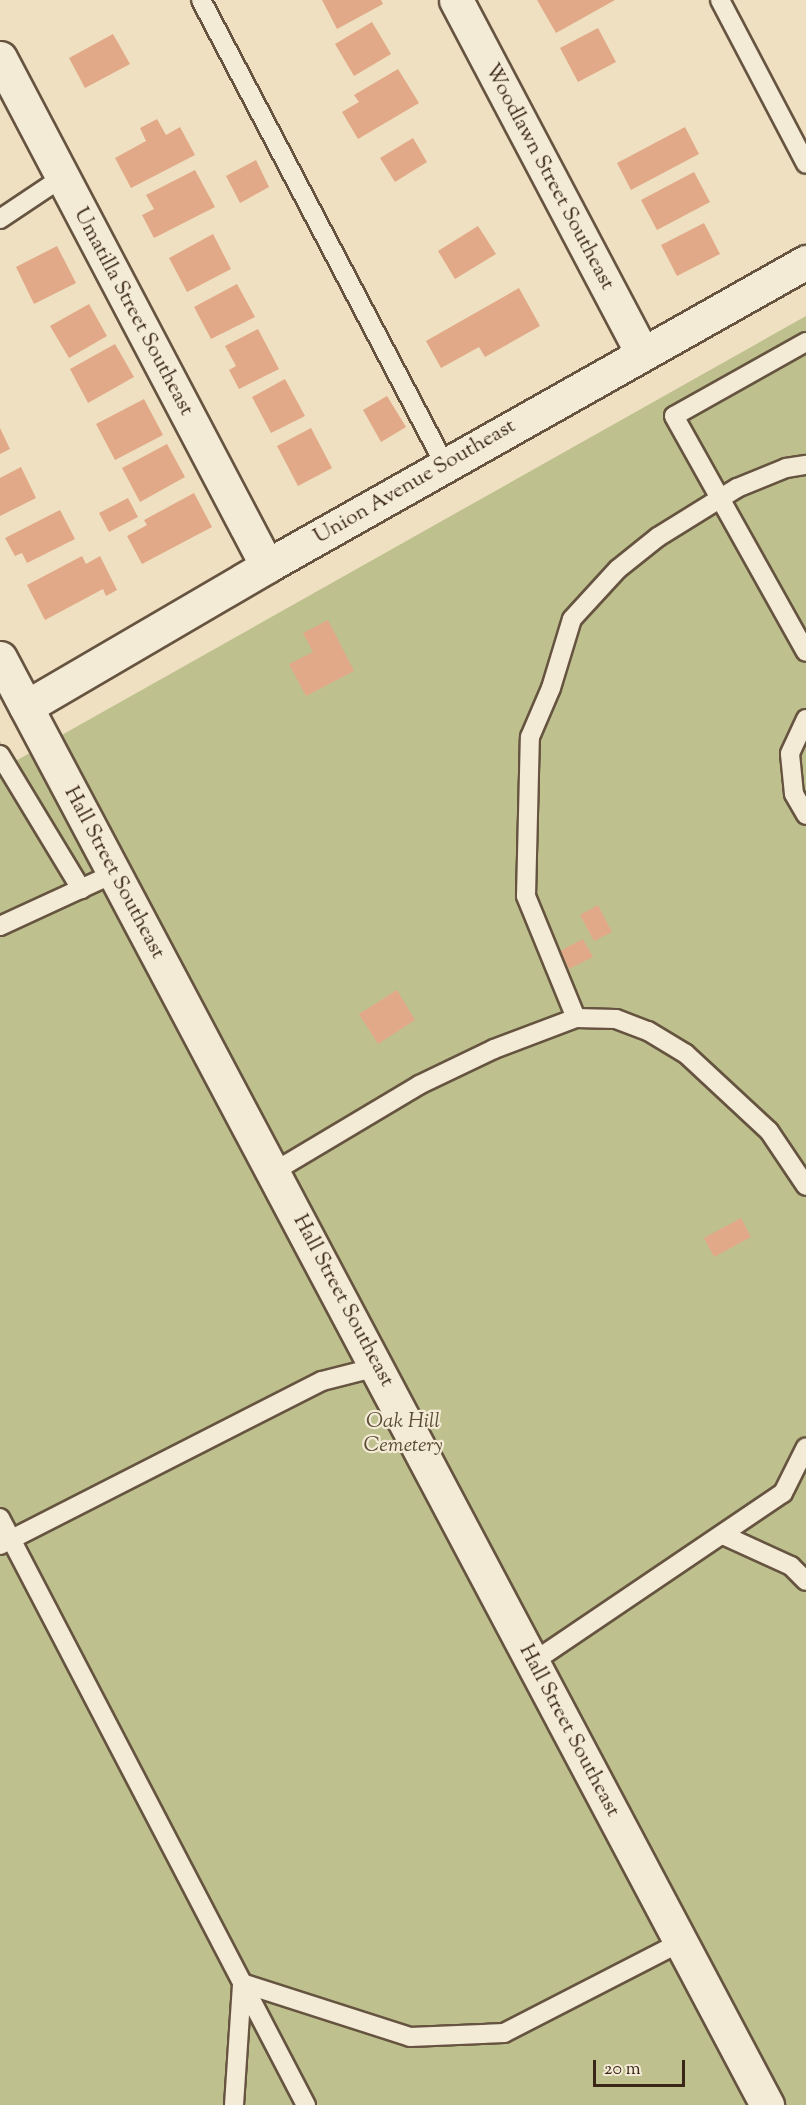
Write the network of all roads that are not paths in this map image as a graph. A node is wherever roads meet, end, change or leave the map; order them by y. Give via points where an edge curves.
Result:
1 (201, 0) edge
2 (456, 0) edge
3 (720, 0) edge
4 (0, 58) edge
5 (806, 164) edge
6 (63, 177) junction
7 (0, 219) edge
8 (806, 262) edge
9 (806, 342) edge
10 (642, 353) junction
11 (445, 465) junction
12 (806, 465) edge
13 (720, 499) junction
14 (267, 566) junction
15 (806, 652) edge
16 (0, 658) edge
17 (26, 707) junction
18 (806, 719) edge
19 (0, 755) edge
20 (806, 814) edge
21 (113, 874) junction
22 (81, 889) junction
23 (0, 926) edge
24 (576, 1018) junction
25 (275, 1171) junction
26 (806, 1186) edge
27 (377, 1367) junction
28 (806, 1448) edge
29 (0, 1518) edge
30 (723, 1535) junction
31 (5, 1542) edge
32 (806, 1581) edge
33 (532, 1662) junction
34 (681, 1942) junction
35 (242, 1983) junction
36 (234, 2105) edge
37 (306, 2105) edge
38 (767, 2105) edge

1 - 11 lane
2 - 10 street, Woodlawn Street Southeast
3 - 5 lane
4 - 6 street, Umatilla Street Southeast
6 - 7 lane
6 - 14 street, Umatilla Street Southeast
8 - 10 street, Union Avenue Southeast
9 - 13 lane via 674,416
10 - 11 street, Union Avenue Southeast
11 - 14 street, Union Avenue Southeast
12 - 13 lane via 786,468
13 - 15 lane
13 - 24 lane via 658,537 618,569 572,619 551,687 530,737 526,896
14 - 17 street, Union Avenue Southeast
16 - 17 street, Hall Street Southeast
17 - 21 street, Hall Street Southeast
18 - 20 lane via 790,754 794,794
19 - 22 lane
21 - 22 lane
21 - 25 street, Hall Street Southeast
22 - 23 lane
24 - 25 lane via 494,1049 419,1085
24 - 26 lane via 616,1019 648,1031 686,1054 769,1131
25 - 27 street, Hall Street Southeast
27 - 31 lane via 322,1381
27 - 33 street, Hall Street Southeast
28 - 30 lane via 783,1493
29 - 31 lane
30 - 32 lane via 791,1566
30 - 33 lane
31 - 35 lane
33 - 34 street, Hall Street Southeast
34 - 35 lane via 504,2033 410,2037
34 - 38 street, Hall Street Southeast
35 - 36 lane
35 - 37 lane

